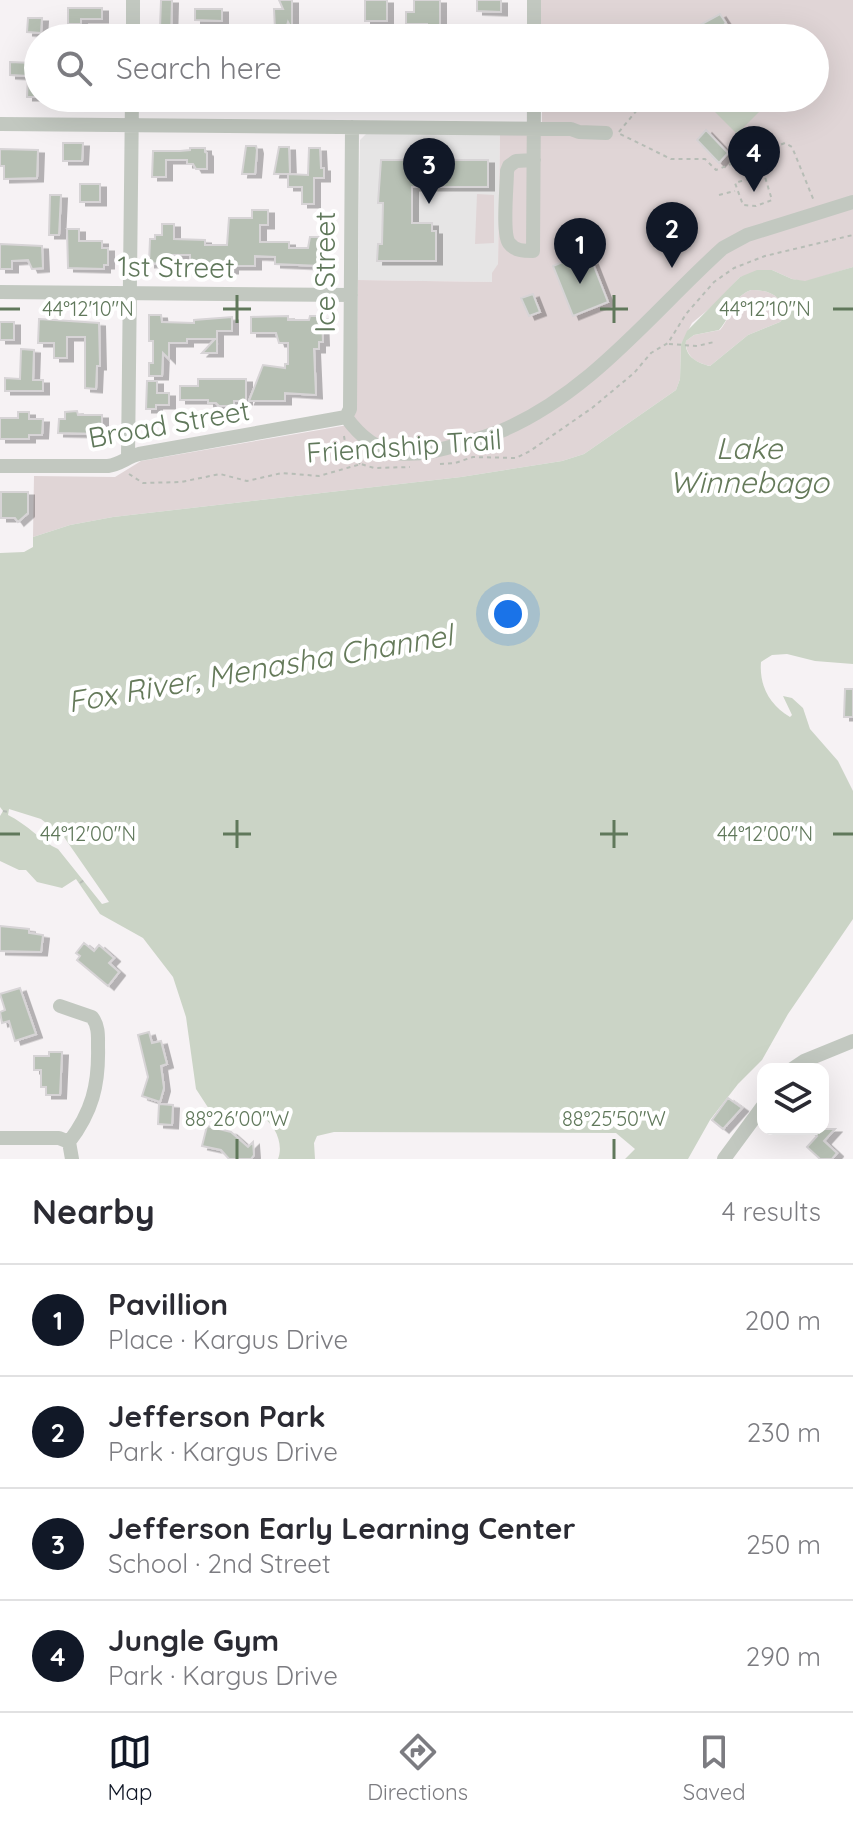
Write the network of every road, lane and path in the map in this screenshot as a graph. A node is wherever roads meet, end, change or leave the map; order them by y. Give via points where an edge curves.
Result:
1 (133, 0) edge
2 (534, 0) edge
3 (133, 24) edge
4 (534, 24) edge
5 (132, 112) edge
6 (534, 112) edge
7 (635, 112) edge
8 (0, 124) edge
9 (132, 125) junction
10 (352, 127) junction
11 (533, 128) junction
12 (606, 133) dead end
13 (534, 160) junction
14 (736, 190) junction
15 (719, 195) dead end
16 (853, 202) edge
17 (820, 214) junction
18 (853, 235) edge
19 (0, 292) edge
20 (130, 293) junction
21 (351, 295) junction
22 (714, 342) dead end
23 (668, 343) junction
24 (348, 420) junction
25 (127, 464) junction
26 (361, 464) junction
27 (431, 464) dead end
28 (0, 466) edge
29 (418, 467) dead end
30 (3, 811) dead end
31 (8, 812) dead end
32 (84, 880) dead end
33 (80, 883) dead end
34 (60, 1006) dead end
35 (853, 1041) edge
36 (801, 1063) edge
37 (757, 1114) edge
38 (0, 1138) edge
39 (69, 1142) junction
40 (72, 1159) edge
41 (724, 1159) edge

1 - 3 street
2 - 4 street
5 - 9 street
6 - 11 street
7 - 17 path via 618,133 671,159 705,159 716,170 785,143 792,147
8 - 9 street
9 - 10 street
9 - 20 street
10 - 11 street
10 - 21 street, Ice Street
11 - 12 street
11 - 13 street
13 - 13 street via 533,251 526,251 507,237 507,171 516,161
14 - 14 path via 743,205 772,200 765,177 735,183
14 - 15 path
16 - 17 street
17 - 24 street via 747,235 723,248 599,368 500,431 405,456 380,448
18 - 23 path, Friendship Trail via 734,268 714,282
19 - 20 street, 1st Street
20 - 21 street, 1st Street
20 - 25 street
21 - 24 street, Ice Street
22 - 23 path
23 - 27 path, Friendship Trail via 592,408 516,458 473,457
24 - 25 street, Broad Street
24 - 26 path via 344,444
25 - 26 path, Friendship Trail via 143,483 220,474 247,481 282,473 319,476
25 - 28 street, Broad Street
26 - 29 path, Friendship Trail
30 - 31 path
32 - 33 path
34 - 39 street via 92,1017 97,1029 95,1095
35 - 36 street
37 - 41 street
38 - 39 street
39 - 40 street

